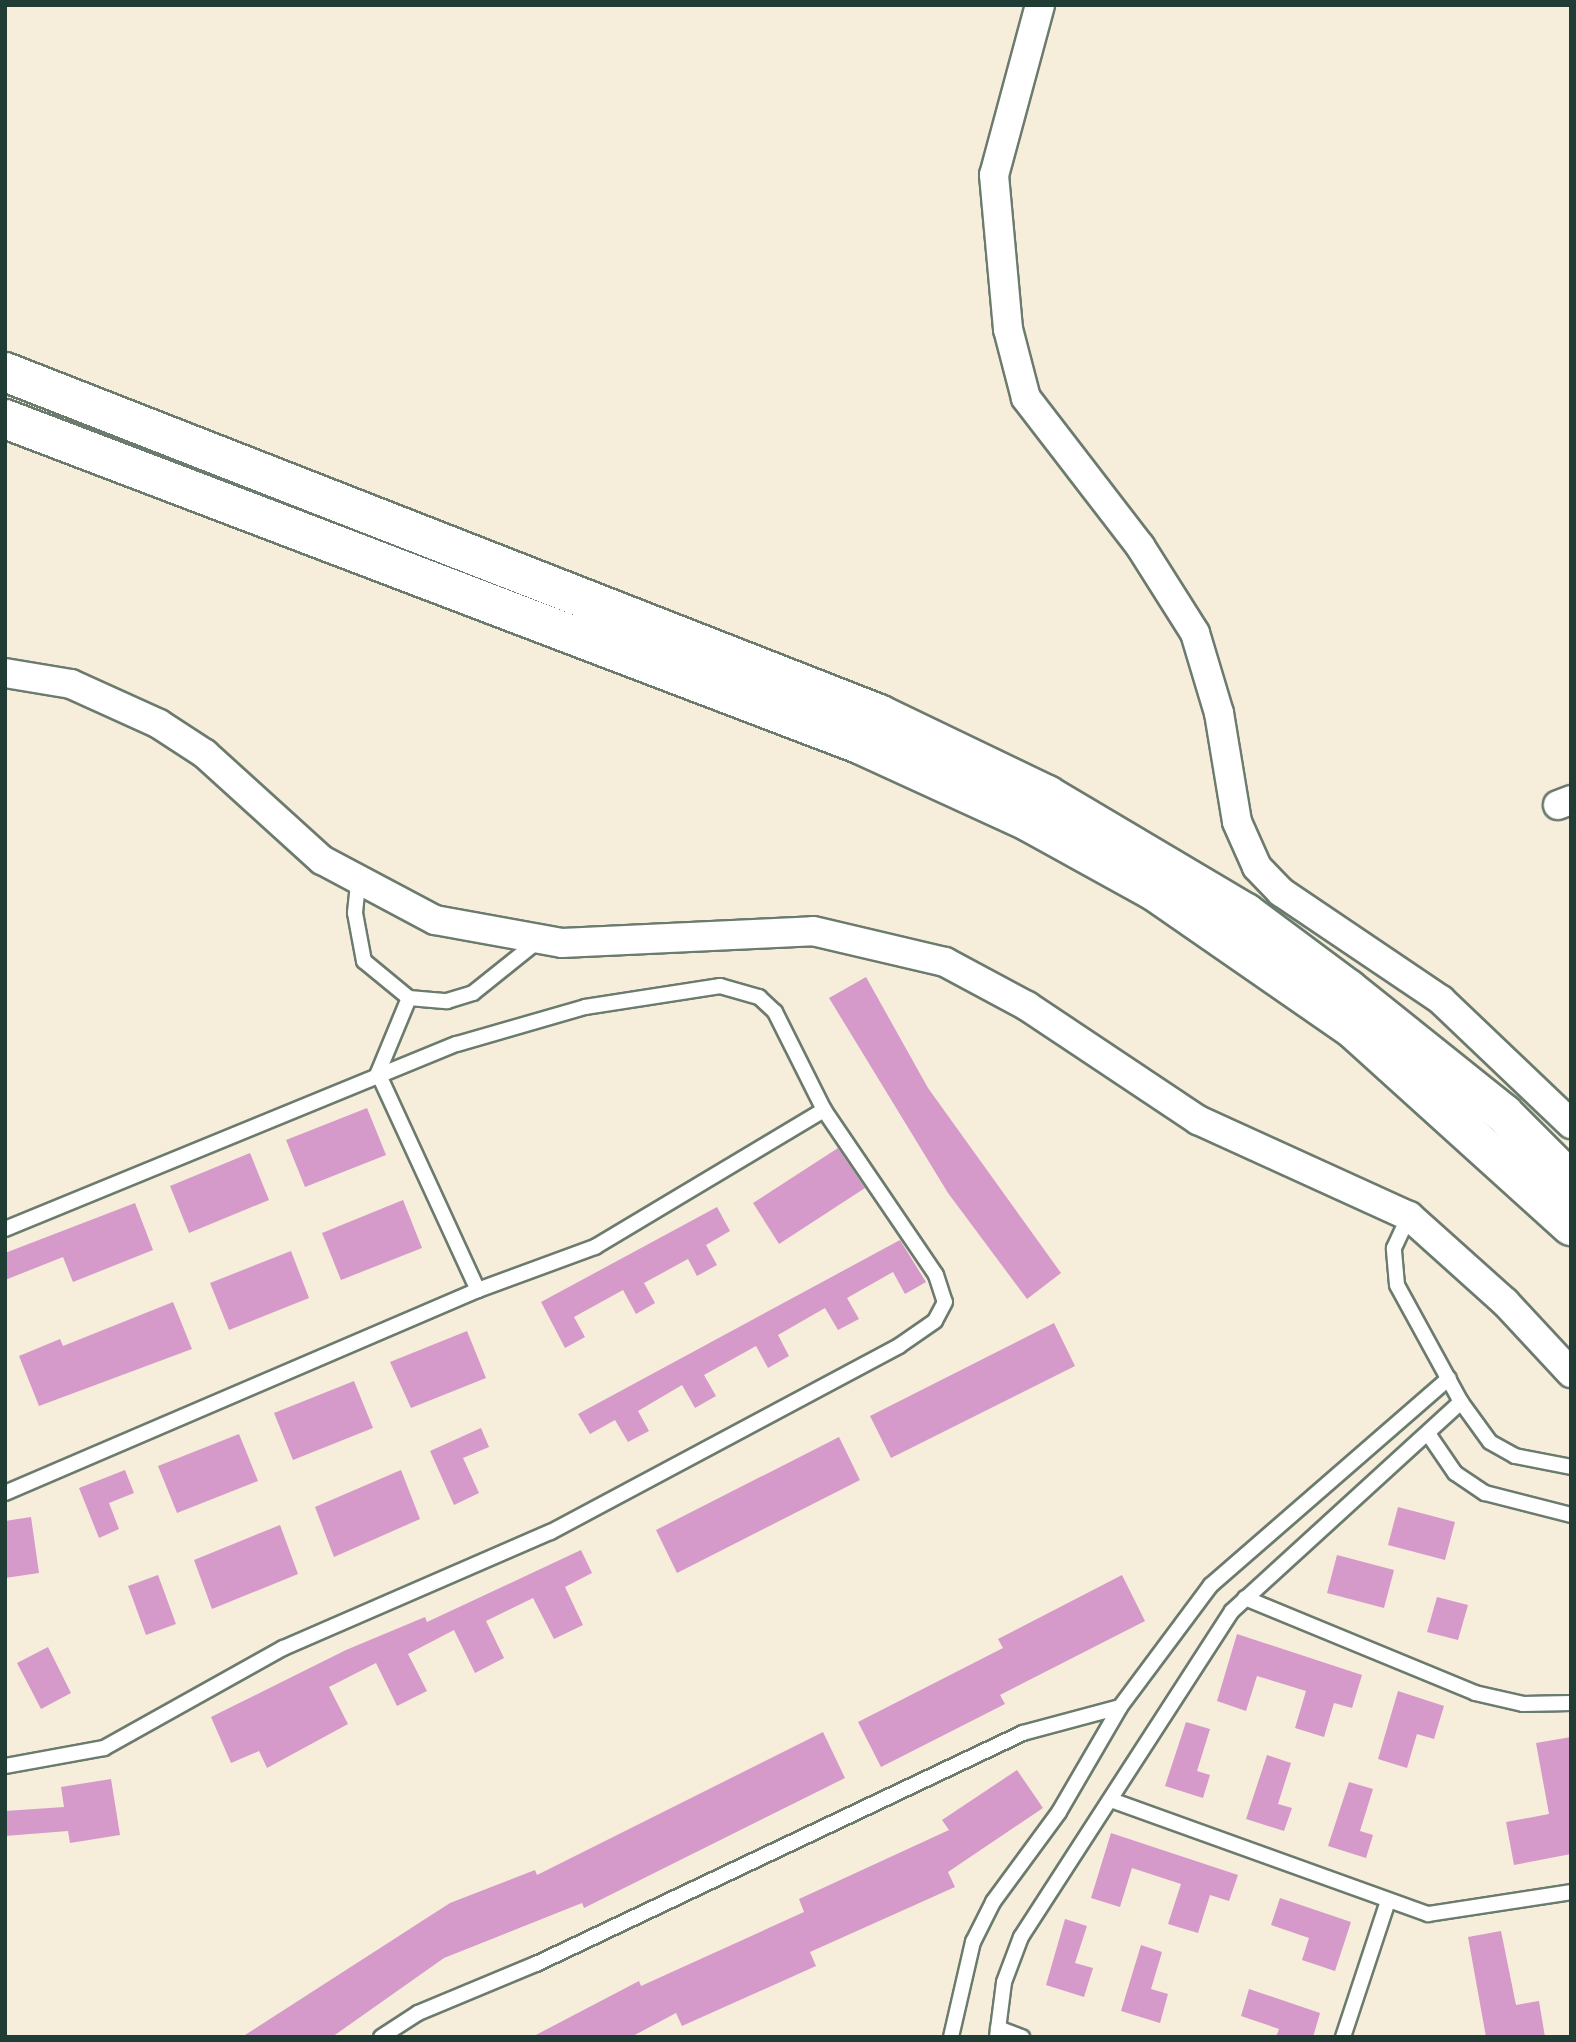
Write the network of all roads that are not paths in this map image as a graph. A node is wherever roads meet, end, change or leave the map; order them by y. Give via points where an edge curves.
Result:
1 (1040, 5) edge
2 (5, 372) edge
3 (5, 419) edge
4 (5, 673) edge
5 (358, 884) junction
6 (538, 941) junction
7 (409, 998) junction
8 (377, 1073) junction
9 (824, 1110) junction
10 (1571, 1124) edge
11 (1571, 1181) edge
12 (1409, 1216) junction
13 (1571, 1226) edge
14 (5, 1228) edge
15 (478, 1290) junction
16 (1571, 1373) edge
17 (1449, 1378) junction
18 (1461, 1402) junction
19 (1429, 1435) junction
20 (1571, 1466) edge
21 (5, 1493) edge
22 (1571, 1515) edge
23 (1245, 1598) junction
24 (1571, 1703) edge
25 (1120, 1707) junction
26 (5, 1766) edge
27 (1111, 1800) junction
28 (1571, 1892) edge
29 (1387, 1904) junction
30 (998, 2032) edge
31 (381, 2037) edge
32 (951, 2037) edge
33 (1022, 2037) edge
34 (1343, 2037) edge

1 - 10 street via 1006,112 993,204 1008,329 1026,398 1140,546 1195,633 1219,713 1237,822 1257,866 1282,892 1441,1000
2 - 11 highway via 879,714 1047,795 1169,864 1297,951 1485,1098
3 - 13 highway via 859,744 1029,822 1154,891 1353,1029 1441,1102
4 - 5 street via 71,684 159,724 205,754 279,825
5 - 6 street via 435,920
5 - 7 lane via 355,913 364,961
6 - 7 lane via 472,993 447,1001
6 - 12 street via 813,931 906,948 985,980 1198,1121
7 - 8 lane
8 - 9 lane via 571,1011 720,986 759,997 775,1012
8 - 14 lane
8 - 15 lane
9 - 15 lane via 595,1247
9 - 26 lane via 936,1275 945,1302 935,1321 654,1479 550,1532 283,1648 104,1748
12 - 16 street via 1505,1302
12 - 17 lane via 1394,1248 1397,1285
15 - 21 lane
17 - 18 lane
17 - 25 lane via 1211,1585
18 - 19 lane
18 - 20 lane via 1490,1442 1515,1456
19 - 22 lane via 1455,1473 1485,1493
19 - 23 lane
23 - 24 lane via 1475,1693 1523,1704
23 - 27 lane
25 - 31 lane via 1023,1733 536,1964 418,2013
25 - 32 lane via 1059,1812 993,1902 973,1942
27 - 29 lane
27 - 30 lane via 1021,1937
28 - 29 lane via 1428,1914
29 - 34 lane
30 - 33 lane

